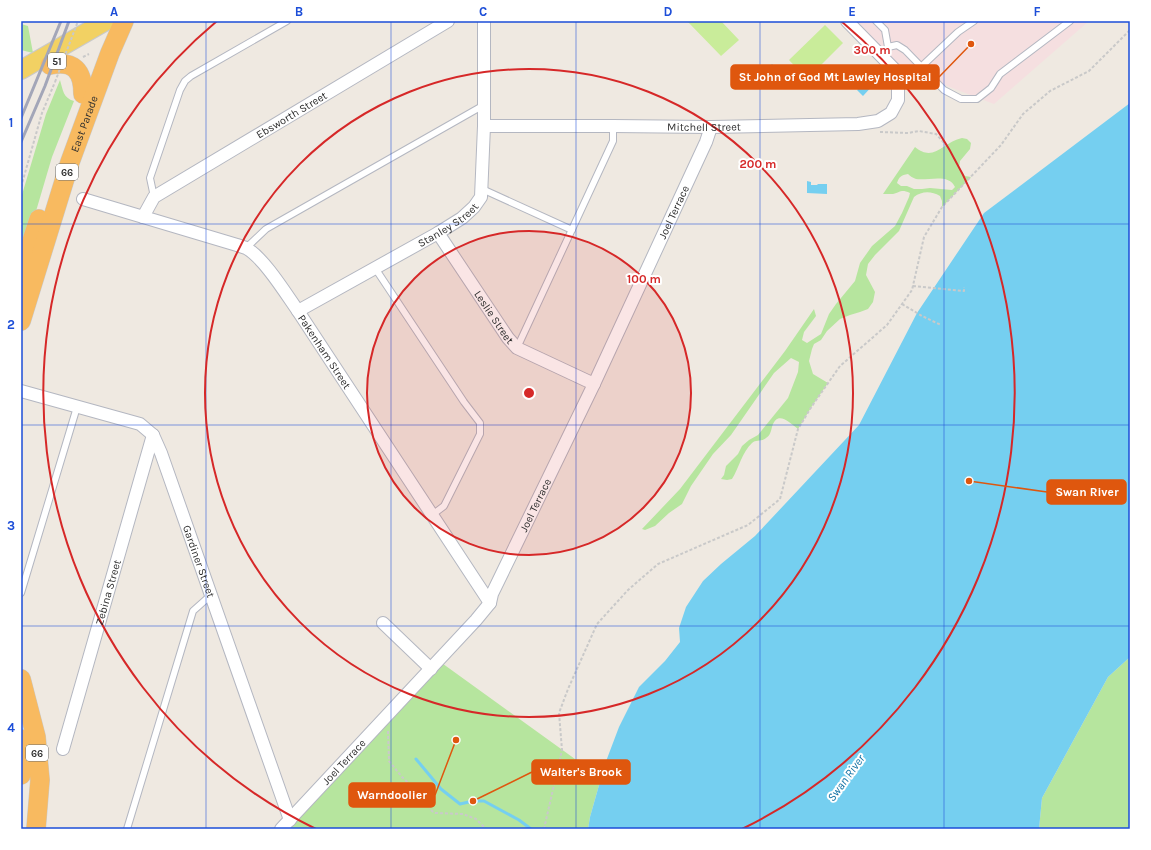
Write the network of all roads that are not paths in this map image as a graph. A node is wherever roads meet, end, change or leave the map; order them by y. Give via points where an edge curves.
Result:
1 (287, 21) edge
2 (448, 21) edge
3 (484, 21) edge
4 (847, 21) edge
5 (876, 21) edge
6 (974, 21) edge
7 (1070, 21) edge
8 (115, 24) edge
9 (884, 52) junction
10 (922, 66) junction
11 (21, 70) edge
12 (53, 74) junction
13 (21, 82) edge
14 (83, 94) junction
15 (484, 104) junction
16 (484, 126) junction
17 (613, 126) junction
18 (711, 128) junction
19 (482, 189) junction
20 (154, 198) junction
21 (83, 199) dead end
22 (143, 217) junction
23 (572, 230) junction
24 (438, 233) junction
25 (246, 248) junction
26 (375, 268) junction
27 (21, 274) edge
28 (298, 311) junction
29 (21, 321) edge
30 (517, 348) junction
31 (594, 384) junction
32 (21, 391) edge
33 (77, 407) junction
34 (153, 435) junction
35 (432, 515) junction
36 (21, 593) edge
37 (211, 595) junction
38 (490, 603) junction
39 (383, 623) dead end
40 (431, 669) junction
41 (21, 679) edge
42 (21, 739) edge
43 (63, 749) dead end
44 (21, 775) edge
45 (290, 820) junction
46 (36, 829) edge
47 (127, 829) edge
48 (281, 829) edge

1 - 20 lane via 185,81 150,178
2 - 20 street, Ebsworth Street
3 - 15 street, Stanley Street
4 - 9 street
5 - 9 lane via 885,30
6 - 10 lane via 958,32
7 - 10 lane via 1000,74 991,88 977,99 961,99 944,90
8 - 11 main road, 51
8 - 12 main road, 51
8 - 14 highway, East Parade / 66
8 - 29 highway, East Parade / 66 via 110,53 70,162
9 - 10 lane via 897,45
9 - 18 street, Mitchell Street via 894,69 898,84 898,100 891,113 878,121 858,124
12 - 13 main road, 51
12 - 14 highway, 51 via 58,63 74,68 80,74
14 - 27 highway, East Parade / 66
15 - 16 street, Stanley Street
15 - 25 lane via 266,229
16 - 17 street, Mitchell Street
16 - 19 street, Stanley Street
17 - 18 street, Mitchell Street
17 - 23 lane via 613,142
18 - 31 street, Joel Terrace
19 - 23 lane
19 - 24 street, Stanley Street via 481,198 474,207
20 - 22 street, Ebsworth Street
21 - 22 street, Pakenham Street
22 - 25 street, Pakenham Street
23 - 30 lane
24 - 26 street, Stanley Street
24 - 30 street, Leslie Street
25 - 28 street, Pakenham Street via 273,276
26 - 28 street, Stanley Street
26 - 35 lane via 480,423 480,434 444,506
28 - 35 street, Pakenham Street
30 - 31 street, Leslie Street
31 - 38 street, Joel Terrace via 492,594
32 - 33 street, Gardiner Street
33 - 34 street, Gardiner Street via 140,424
33 - 36 lane
34 - 37 street, Gardiner Street
34 - 43 street, Zebina Street
35 - 38 street, Pakenham Street
37 - 45 street, Gardiner Street
37 - 47 lane via 193,610
38 - 40 street, Joel Terrace
39 - 40 street
40 - 45 street, Joel Terrace
41 - 46 highway, 66 via 36,737 40,780
42 - 44 highway, 66
45 - 48 street, Joel Terrace

